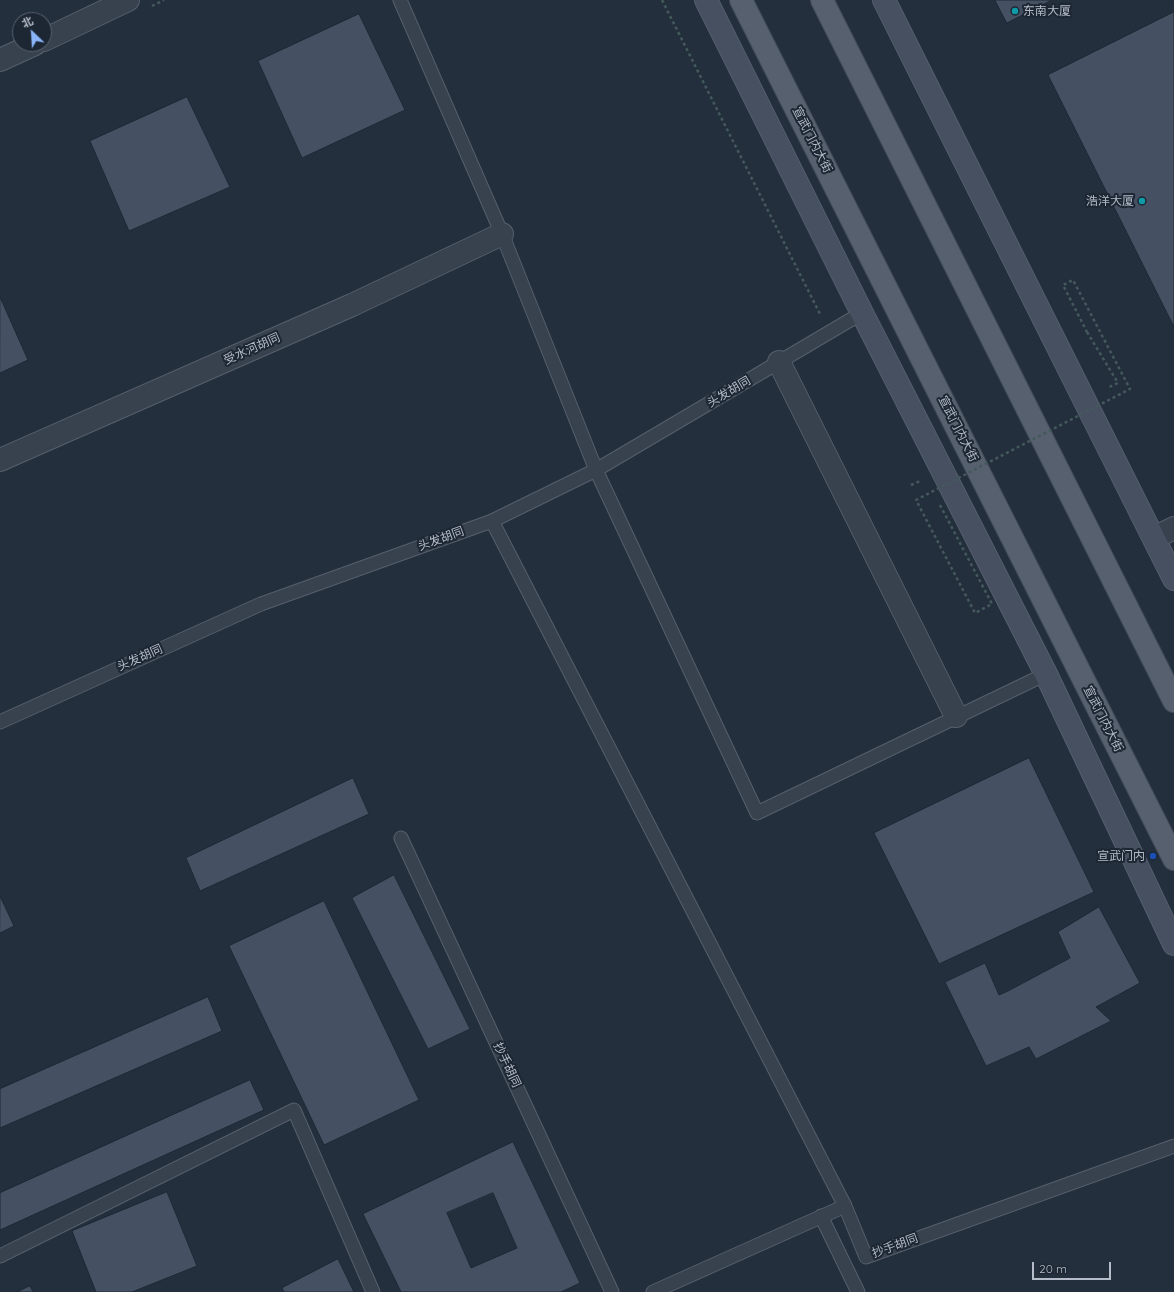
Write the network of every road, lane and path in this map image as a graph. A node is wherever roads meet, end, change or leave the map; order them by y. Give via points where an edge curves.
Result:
1 (128, 0) edge
2 (400, 0) edge
3 (662, 0) edge
4 (706, 0) edge
5 (741, 0) edge
6 (822, 0) edge
7 (884, 0) edge
8 (52, 36) edge
9 (18, 52) edge
10 (0, 60) edge
11 (502, 234) junction
12 (862, 313) junction
13 (821, 315) dead end
14 (779, 362) junction
15 (1109, 388) dead end
16 (0, 460) edge
17 (596, 470) junction
18 (940, 505) dead end
19 (492, 521) junction
20 (1174, 528) edge
21 (1154, 538) junction
22 (1174, 579) edge
23 (1046, 674) junction
24 (1174, 701) edge
25 (956, 716) junction
26 (0, 722) edge
27 (401, 838) dead end
28 (1174, 859) edge
29 (1174, 944) edge
30 (1174, 1146) edge
31 (845, 1206) junction
32 (821, 1216) junction
33 (0, 1256) edge
34 (373, 1292) edge
35 (612, 1292) edge
36 (654, 1292) edge
37 (858, 1292) edge

1 - 8 street
2 - 11 lane
3 - 13 path
4 - 12 street
5 - 28 main road, 宣武门内大街
6 - 24 main road
7 - 21 street
9 - 10 street
11 - 16 street, 受水河胡同 via 344,308
11 - 17 lane
12 - 14 lane, 头发胡同
12 - 23 street
14 - 17 lane, 头发胡同
14 - 25 street
15 - 18 path, bridge via 1118,383 1087,332 1063,285 1073,280 1130,389 916,500 975,613 992,604
17 - 19 lane, 头发胡同
17 - 25 lane via 757,813
19 - 26 lane, 头发胡同 via 261,604
19 - 31 lane
20 - 21 street
21 - 22 street
23 - 25 lane
23 - 29 street
27 - 35 lane, 抄手胡同
30 - 31 lane, 抄手胡同 via 866,1257
31 - 32 lane
32 - 36 lane
32 - 37 lane
33 - 34 lane via 294,1110

